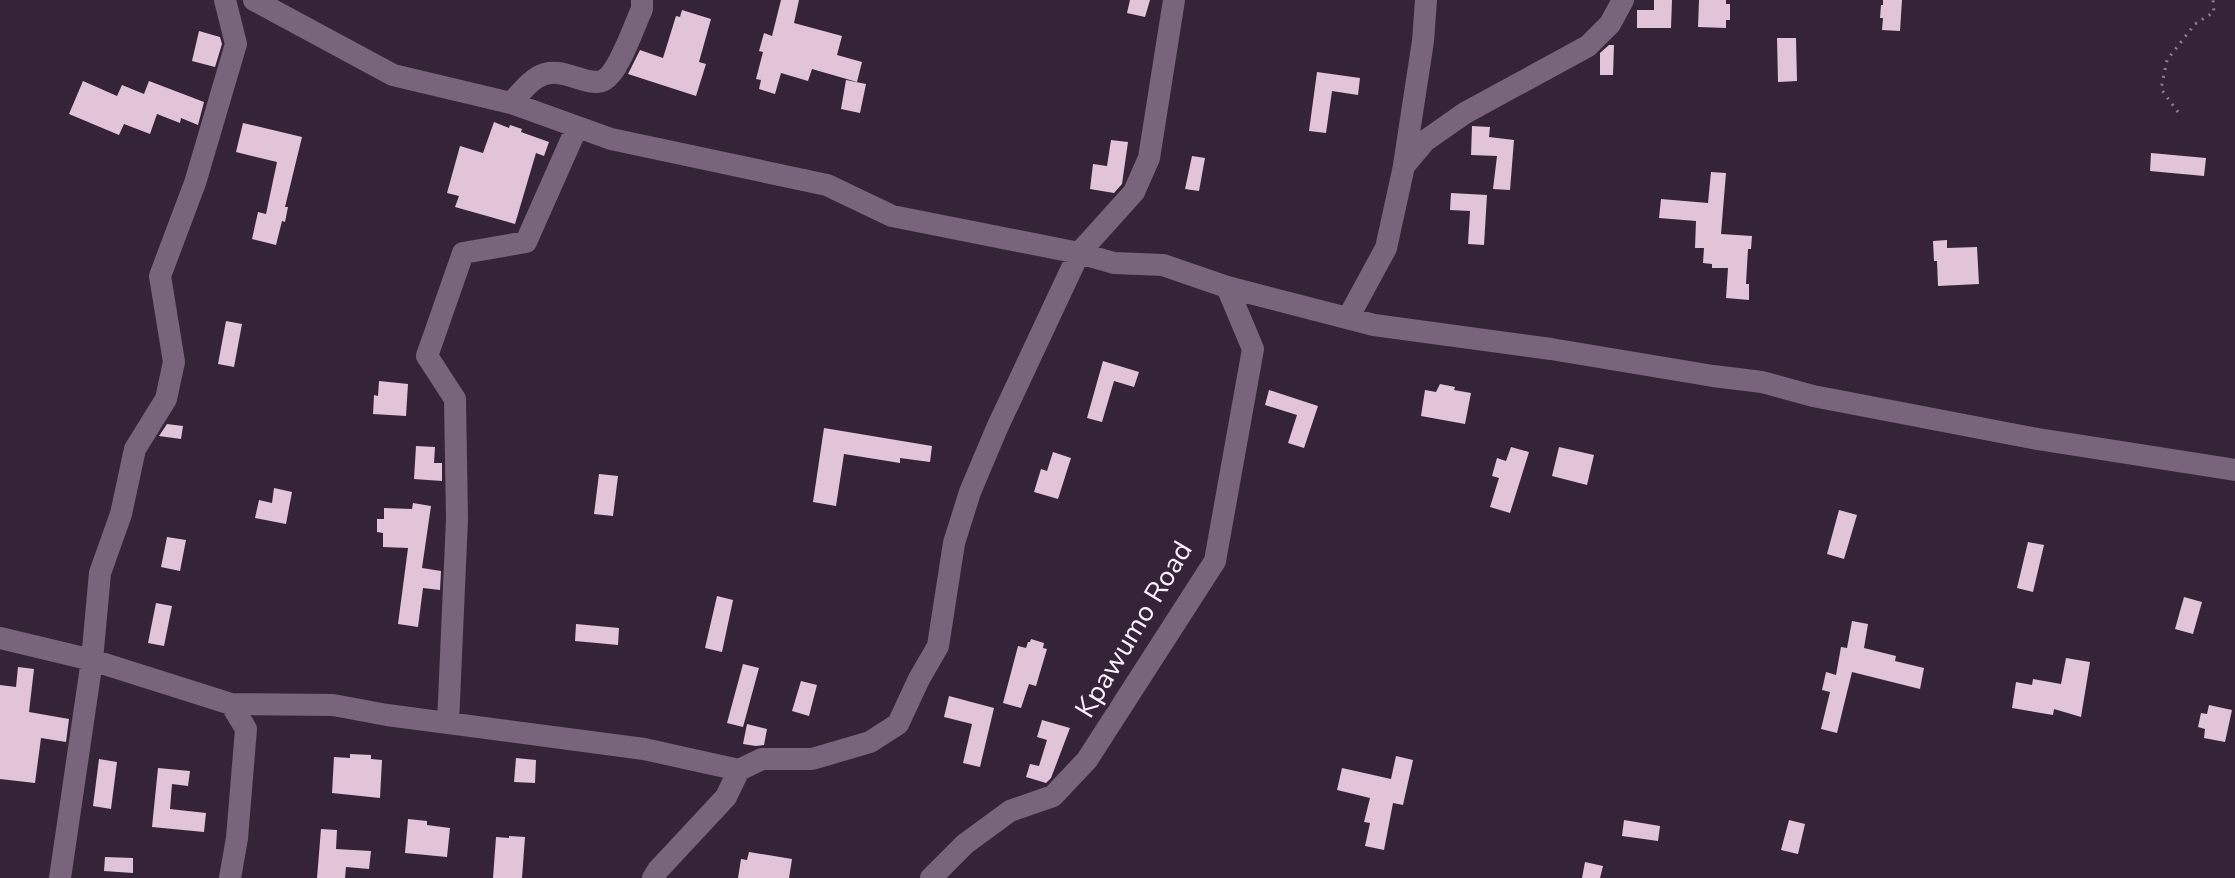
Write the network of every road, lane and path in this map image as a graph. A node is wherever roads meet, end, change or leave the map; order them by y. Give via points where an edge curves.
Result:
1 (225, 0) edge
2 (254, 0) edge
3 (642, 0) edge
4 (1174, 0) edge
5 (1426, 0) edge
6 (1623, 0) edge
7 (2213, 0) edge
8 (291, 8) edge
9 (511, 103) junction
10 (2178, 112) dead end
11 (577, 127) junction
12 (1404, 166) junction
13 (1079, 253) junction
14 (1227, 287) junction
15 (1348, 318) junction
16 (2235, 470) edge
17 (0, 638) edge
18 (92, 660) junction
19 (231, 704) junction
20 (448, 723) junction
21 (739, 770) junction
22 (60, 878) edge
23 (230, 878) edge
24 (653, 878) edge
25 (931, 878) edge

1 - 18 street via 236,44 195,183 160,276 174,362 166,399 135,449 121,514 100,573
2 - 8 street
3 - 9 street via 614,71 603,81 565,72 538,76
4 - 13 street via 1149,158 1134,192
5 - 12 street
6 - 12 street via 1610,24 1588,46 1465,113 1425,141
7 - 10 path via 2214,12 2195,24 2167,60 2161,89
8 - 9 street via 393,75
9 - 11 street
11 - 13 street via 611,139 827,185 892,216
11 - 20 street via 526,242 463,253 427,356 455,399 457,519
12 - 15 street via 1386,248
13 - 14 street via 1114,263 1163,265
13 - 21 street via 970,492 954,543 938,646 898,724 870,742 812,759 762,759
14 - 15 street
14 - 25 street, Kpawumo Road via 1253,349 1215,561 1087,760 1053,796 1010,811
15 - 16 street via 1762,382 2032,438
17 - 18 street
18 - 19 street
18 - 22 street
19 - 20 street via 333,705
19 - 23 street via 246,729
20 - 21 street via 644,749
21 - 24 street via 726,797

